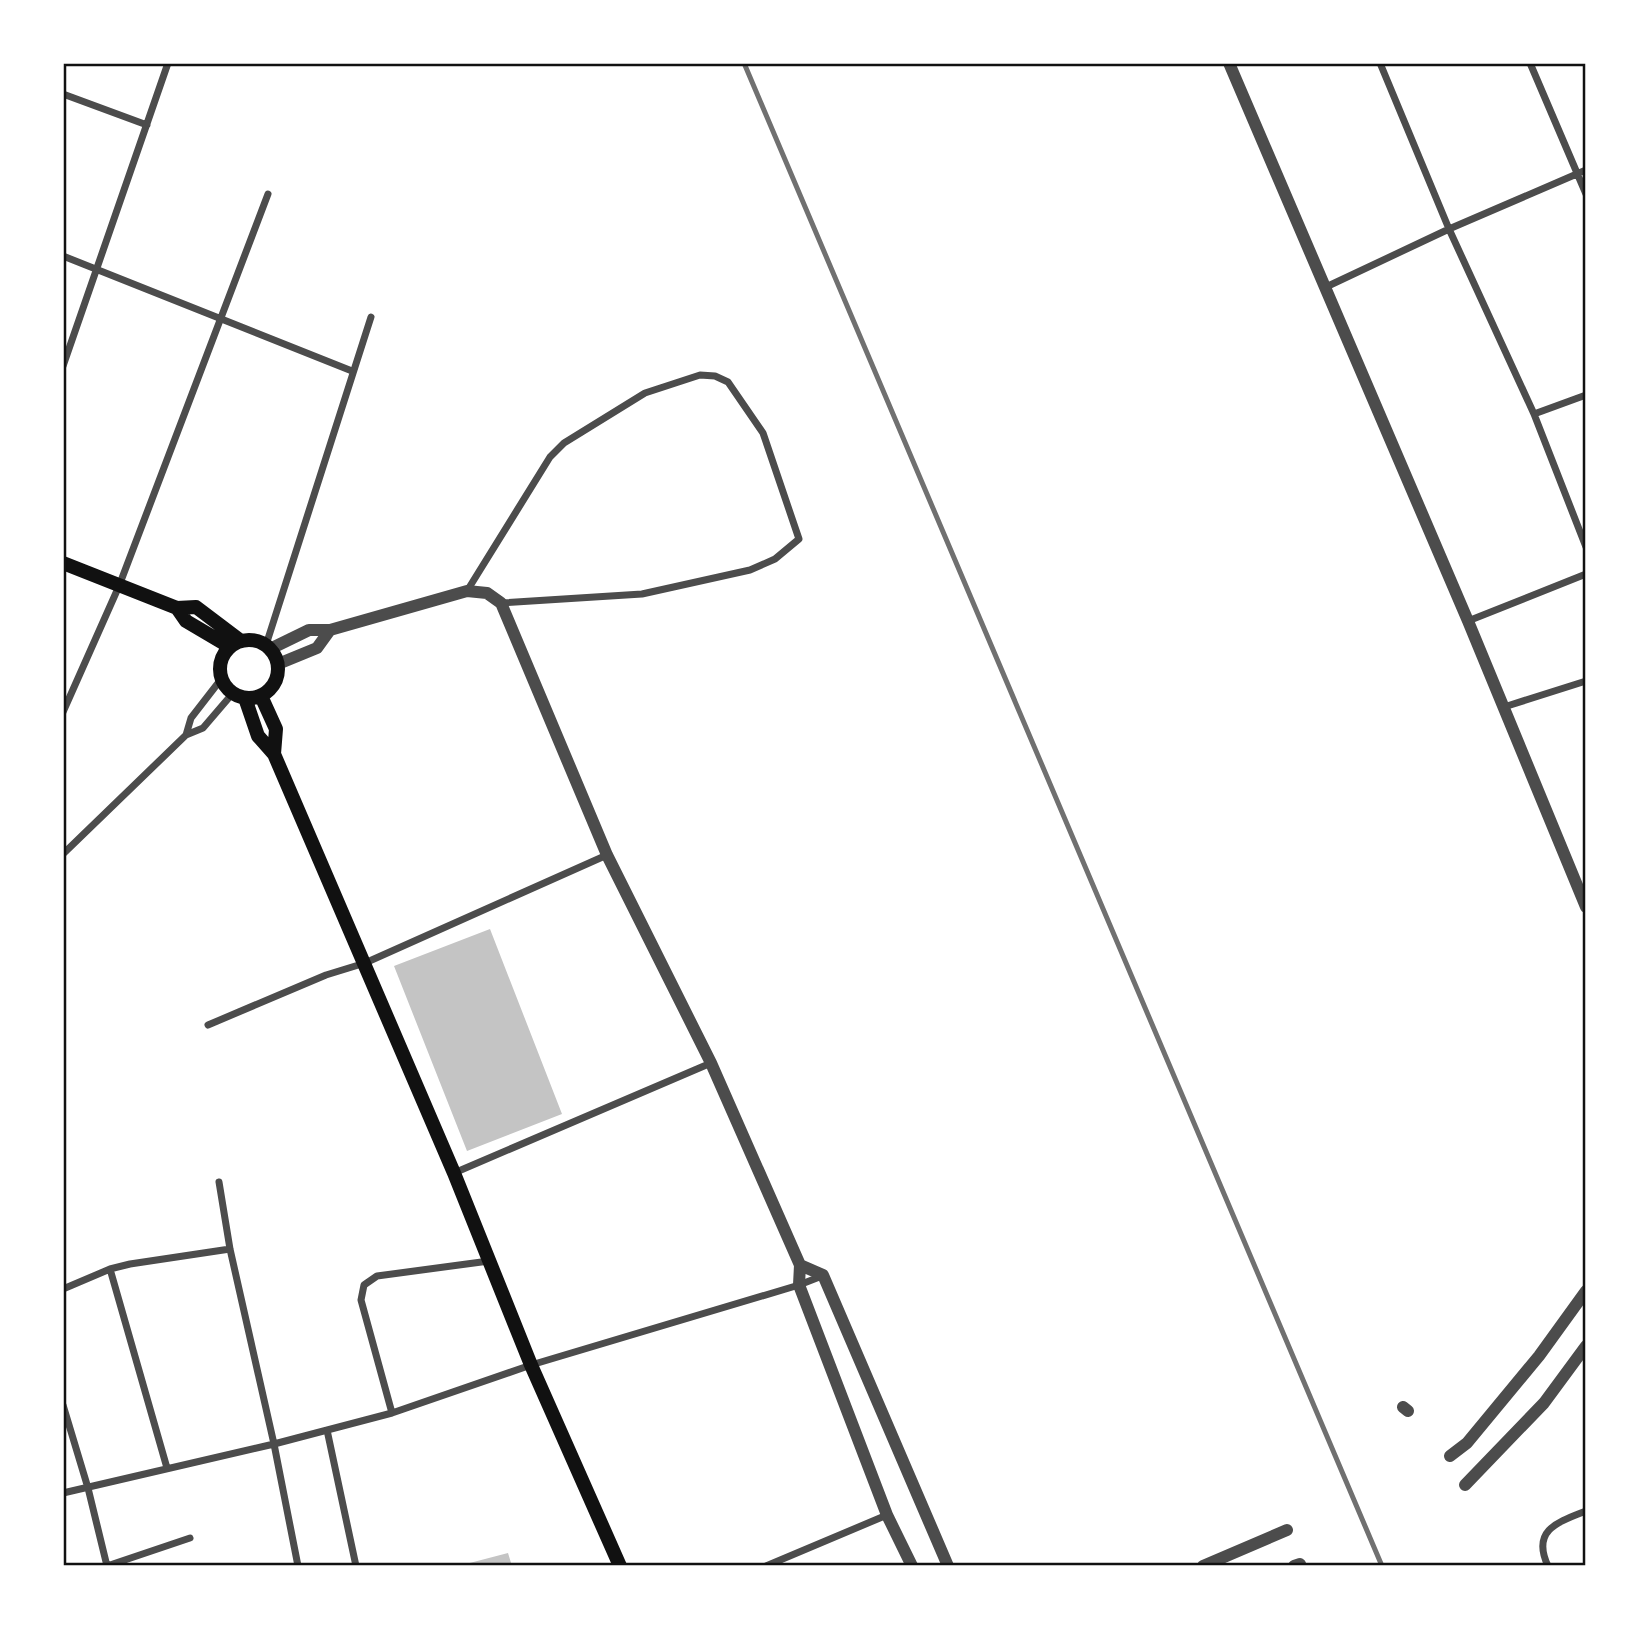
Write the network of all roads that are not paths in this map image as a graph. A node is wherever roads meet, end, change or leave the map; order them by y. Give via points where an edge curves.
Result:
1 (168, 63) edge
2 (1229, 63) edge
3 (1380, 63) edge
4 (1530, 63) edge
5 (63, 94) edge
6 (147, 125) junction
7 (1586, 170) edge
8 (1578, 173) junction
9 (268, 194) dead end
10 (1586, 194) edge
11 (1449, 229) junction
12 (63, 257) edge
13 (97, 268) junction
14 (1326, 287) junction
15 (371, 317) dead end
16 (219, 318) junction
17 (63, 366) edge
18 (352, 371) junction
19 (1586, 395) edge
20 (1534, 414) junction
21 (1586, 547) edge
22 (63, 563) edge
23 (1586, 574) edge
24 (119, 586) junction
25 (467, 591) junction
26 (501, 603) junction
27 (1468, 621) junction
28 (330, 630) junction
29 (236, 644) junction
30 (268, 647) junction
31 (278, 664) junction
32 (222, 678) junction
33 (1586, 681) edge
34 (239, 695) junction
35 (261, 696) junction
36 (1504, 707) junction
37 (63, 712) edge
38 (186, 735) junction
39 (274, 754) junction
40 (63, 854) edge
41 (607, 855) junction
42 (1586, 907) edge
43 (365, 963) junction
44 (208, 1025) dead end
45 (712, 1063) junction
46 (454, 1173) junction
47 (219, 1182) dead end
48 (230, 1249) junction
49 (490, 1261) junction
50 (800, 1265) junction
51 (110, 1269) junction
52 (823, 1275) junction
53 (799, 1285) junction
54 (63, 1289) edge
55 (1586, 1292) edge
56 (1586, 1346) edge
57 (531, 1364) junction
58 (63, 1405) edge
59 (392, 1413) junction
60 (327, 1430) junction
61 (274, 1444) junction
62 (1450, 1456) dead end
63 (167, 1468) junction
64 (1465, 1485) dead end
65 (88, 1488) junction
66 (63, 1493) edge
67 (1586, 1511) edge
68 (887, 1515) junction
69 (1287, 1530) dead end
70 (190, 1538) dead end
71 (107, 1566) edge
72 (298, 1566) edge
73 (356, 1566) edge
74 (620, 1566) edge
75 (766, 1566) edge
76 (912, 1566) edge
77 (948, 1566) edge
78 (1203, 1566) edge
79 (1548, 1566) edge

1 - 6 street
2 - 14 street
3 - 11 street
4 - 8 street
5 - 6 street
6 - 13 street
7 - 8 street
8 - 10 street
8 - 11 street
9 - 16 street
11 - 14 street
11 - 20 street
12 - 13 street
13 - 16 street
13 - 17 street
14 - 27 street
15 - 18 street
16 - 18 street
16 - 24 street
18 - 30 street
19 - 20 street
20 - 21 street
22 - 24 main road
23 - 27 street
24 - 29 main road via 177,608 195,607
24 - 37 street
25 - 26 street via 487,593
25 - 26 street via 546,464 564,443 645,393 700,375 728,382 764,433 799,539 789,550 750,570 642,594
25 - 28 street
26 - 41 street
27 - 36 street
28 - 30 street via 309,630
28 - 31 street via 317,648
29 - 30 main road via 250,640
29 - 32 main road via 224,654
30 - 31 main road
31 - 35 main road via 275,682
32 - 34 main road
32 - 38 street via 191,718
33 - 36 street
34 - 35 main road
34 - 38 street
34 - 39 main road via 258,736
35 - 39 main road via 276,729
36 - 42 street
38 - 40 street
39 - 43 main road
41 - 43 street
41 - 45 street
43 - 44 street
43 - 46 main road
45 - 46 street
45 - 50 street
46 - 49 main road
47 - 48 street
48 - 51 street
48 - 61 street
49 - 57 main road
49 - 59 street via 377,1276 364,1285 361,1300
50 - 52 street
50 - 53 street
51 - 54 street
51 - 63 street
52 - 53 street
52 - 77 street
53 - 57 street
53 - 68 street
55 - 62 street via 1468,1443
56 - 64 street via 1544,1403
57 - 59 street
57 - 74 main road
58 - 65 street
59 - 60 street
60 - 61 street
60 - 73 street
61 - 63 street
61 - 72 street
63 - 65 street
65 - 66 street
65 - 71 street
67 - 79 street via 1550,1527 1542,1541
68 - 75 street
68 - 76 street
69 - 78 street
70 - 71 street

